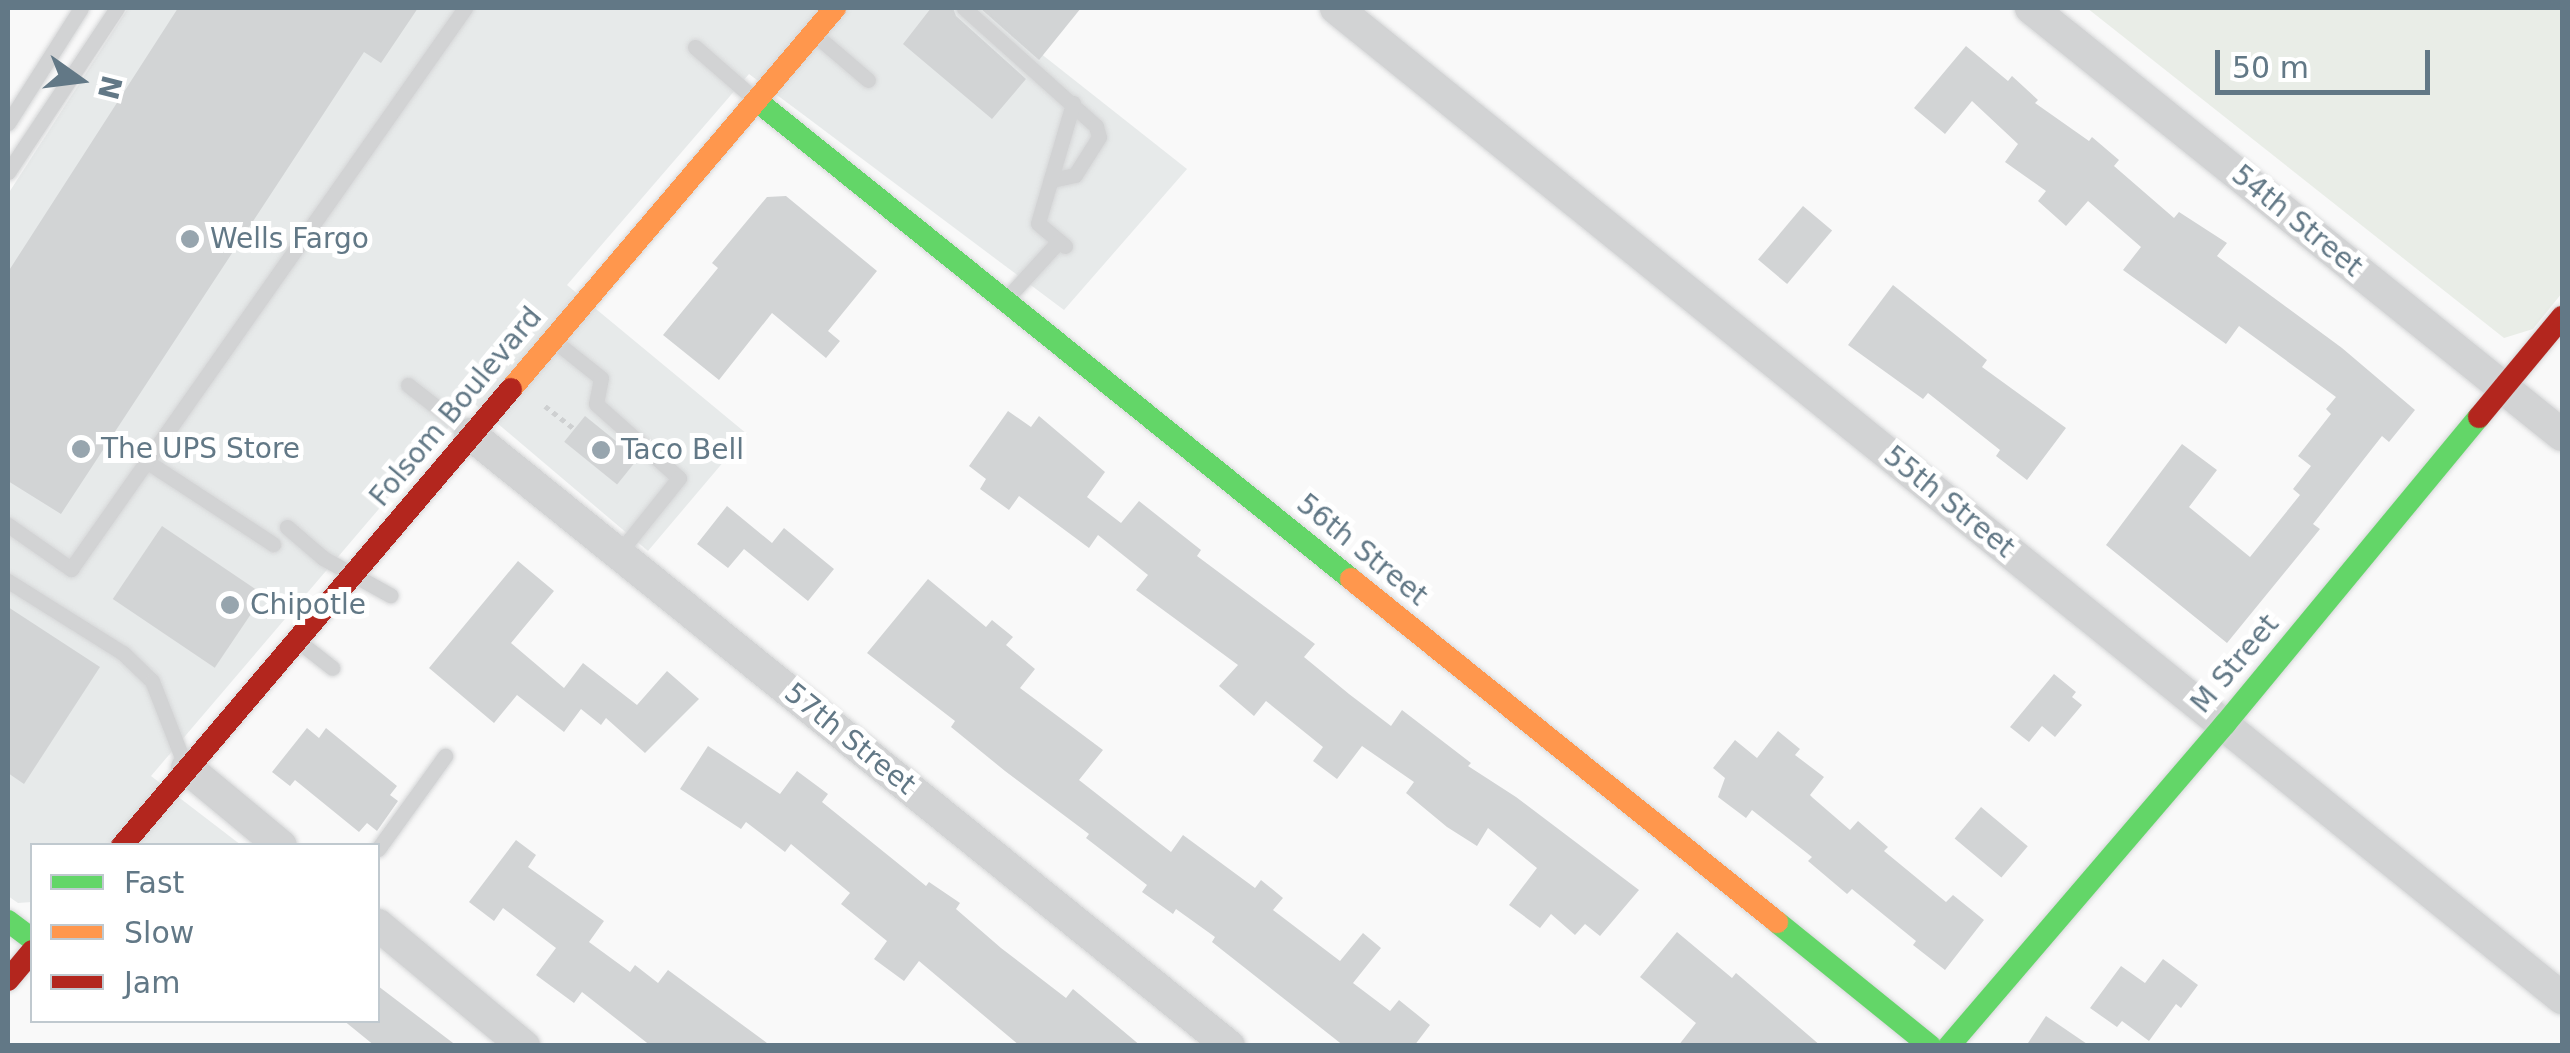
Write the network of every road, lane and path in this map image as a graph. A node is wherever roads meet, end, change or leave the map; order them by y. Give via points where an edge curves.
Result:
1 (81, 8) edge
2 (117, 8) edge
3 (465, 8) edge
4 (835, 8) edge
5 (964, 8) edge
6 (1336, 8) edge
7 (2031, 8) edge
8 (813, 33) junction
9 (695, 47) dead end
10 (868, 80) dead end
11 (757, 101) junction
12 (1073, 103) junction
13 (8, 123) edge
14 (8, 172) edge
15 (1051, 180) junction
16 (1004, 300) junction
17 (2562, 317) edge
18 (552, 339) junction
19 (408, 384) dead end
20 (2504, 385) junction
21 (543, 404) dead end
22 (574, 429) dead end
23 (470, 434) junction
24 (2562, 436) edge
25 (146, 461) junction
26 (8, 525) edge
27 (287, 527) dead end
28 (273, 544) dead end
29 (619, 554) junction
30 (352, 576) junction
31 (8, 581) edge
32 (390, 595) dead end
33 (296, 639) junction
34 (332, 668) dead end
35 (2225, 724) junction
36 (444, 756) dead end
37 (187, 768) junction
38 (124, 843) edge
39 (277, 843) edge
40 (380, 846) edge
41 (8, 921) edge
42 (380, 927) edge
43 (30, 938) edge
44 (30, 953) edge
45 (8, 980) edge
46 (2562, 998) edge
47 (524, 1045) edge
48 (1229, 1046) edge
49 (1930, 1046) edge
50 (1949, 1046) edge

1 - 13 lane
2 - 14 lane
3 - 25 lane
4 - 8 street, Folsom Boulevard
5 - 12 lane
6 - 35 street, 55th Street
7 - 20 street, 54th Street
8 - 10 lane
8 - 11 street, Folsom Boulevard
9 - 11 lane
11 - 16 street, 56th Street
11 - 18 street, Folsom Boulevard
12 - 15 lane
12 - 15 lane via 1099,137 1076,175
15 - 16 lane via 1038,223 1062,244
16 - 49 street, 56th Street
17 - 20 street, M Street
18 - 23 street, Folsom Boulevard
18 - 29 lane via 601,378 596,404 679,478
19 - 23 lane
20 - 24 street, 54th Street
20 - 35 street, M Street
21 - 22 path
23 - 29 street, 57th Street via 535,496
23 - 30 street, Folsom Boulevard
25 - 26 lane via 71,569
25 - 28 lane
27 - 30 lane
29 - 48 street, 57th Street
30 - 32 lane
30 - 33 street, Folsom Boulevard
31 - 37 lane via 123,653 152,681
33 - 34 lane
33 - 37 street, Folsom Boulevard
35 - 46 street, 55th Street
35 - 50 street, M Street
36 - 40 lane
37 - 38 street, Folsom Boulevard
37 - 39 street
41 - 43 street
42 - 47 street
44 - 45 street

